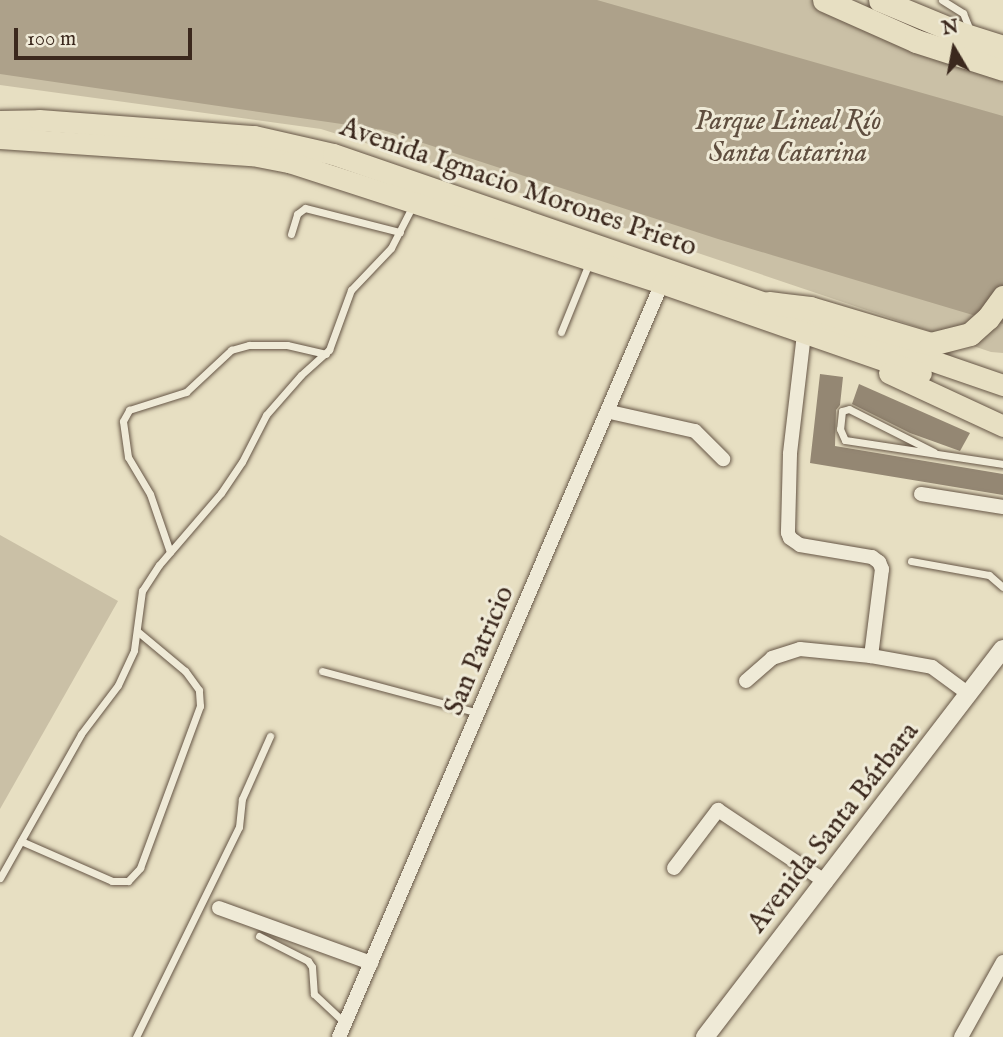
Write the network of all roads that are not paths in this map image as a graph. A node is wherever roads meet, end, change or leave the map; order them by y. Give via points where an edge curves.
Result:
1 (824, 0) edge
2 (942, 0) edge
3 (902, 7) edge
4 (972, 37) junction
5 (1003, 47) edge
6 (998, 69) edge
7 (0, 121) edge
8 (0, 138) edge
9 (415, 201) junction
10 (400, 232) junction
11 (291, 234) dead end
12 (590, 259) junction
13 (662, 283) junction
14 (1003, 297) edge
15 (769, 303) junction
16 (561, 331) dead end
17 (804, 334) junction
18 (837, 346) junction
19 (326, 354) junction
20 (1003, 385) edge
21 (1003, 399) edge
22 (610, 412) junction
23 (1003, 426) edge
24 (934, 452) junction
25 (723, 459) dead end
26 (1003, 464) edge
27 (921, 494) dead end
28 (1003, 507) edge
29 (170, 552) junction
30 (911, 561) dead end
31 (1003, 587) edge
32 (137, 631) junction
33 (1003, 649) edge
34 (871, 656) junction
35 (322, 671) dead end
36 (746, 681) dead end
37 (970, 695) junction
38 (480, 713) junction
39 (270, 736) dead end
40 (21, 841) junction
41 (674, 868) dead end
42 (0, 877) edge
43 (827, 882) junction
44 (219, 908) dead end
45 (259, 936) dead end
46 (1003, 962) edge
47 (371, 963) junction
48 (345, 1023) junction
49 (136, 1037) edge
50 (339, 1037) edge
51 (705, 1037) edge
52 (961, 1037) edge

1 - 6 highway via 916,41
2 - 4 lane via 963,13
3 - 4 highway
4 - 5 highway
7 - 15 main road, Avenida Ignacio Morones Prieto via 254,136 296,144
8 - 9 main road, Avenida Ignacio Morones Prieto via 252,155 331,173
9 - 10 lane
9 - 12 main road, Avenida Ignacio Morones Prieto
10 - 11 lane via 305,208
10 - 19 lane via 351,290
12 - 13 main road, Avenida Ignacio Morones Prieto
12 - 16 lane
13 - 17 main road, Avenida Ignacio Morones Prieto
13 - 22 street, San Patricio
14 - 15 highway via 980,327 959,339 931,344 810,308
15 - 20 main road, Avenida Ignacio Morones Prieto
17 - 18 main road, Avenida Ignacio Morones Prieto
17 - 34 street via 790,454 788,533 800,545 879,562 882,569
18 - 21 main road, Avenida Ignacio Morones Prieto
18 - 23 main road
19 - 29 lane via 266,415 221,493
19 - 29 lane via 287,345 249,345 232,350 187,392 129,410 123,421 128,457 150,495
22 - 25 street via 695,431
22 - 38 street, San Patricio
24 - 24 lane via 849,409 842,411 840,429 845,440
24 - 26 lane
27 - 28 street
29 - 32 lane via 142,591
30 - 31 lane via 989,575
32 - 40 lane via 118,685 82,734
32 - 40 lane via 185,671 199,690 200,706 140,868 128,881 112,881
33 - 37 street, Avenida Santa Bárbara
34 - 36 street via 800,649 772,658
34 - 37 street via 932,667
35 - 38 lane
37 - 43 street, Avenida Santa Bárbara
38 - 47 street, San Patricio
39 - 49 lane via 242,799 239,827
40 - 42 lane
41 - 43 street via 718,810
43 - 51 street, Avenida Santa Bárbara
44 - 47 street
45 - 48 lane via 308,961 314,994
46 - 52 street
47 - 48 street, San Patricio
48 - 50 street, San Patricio

